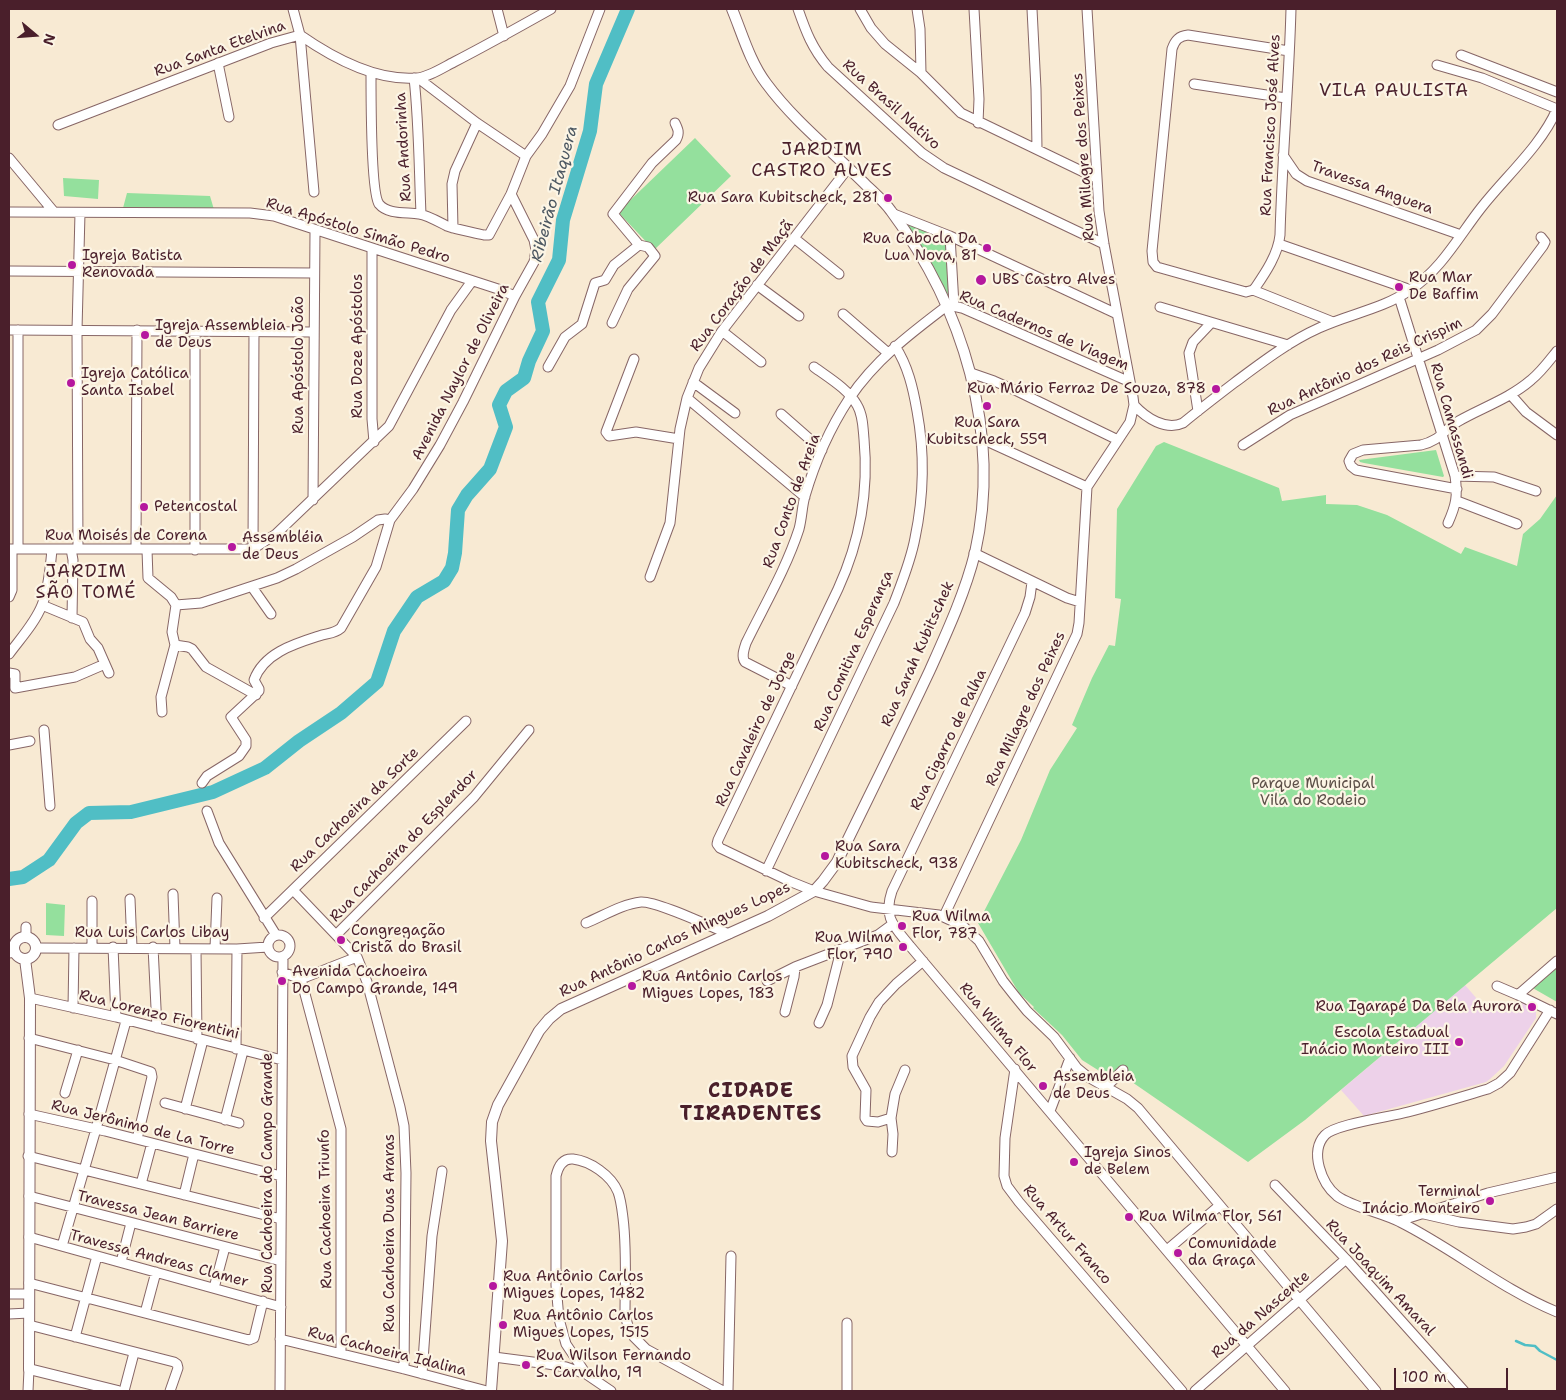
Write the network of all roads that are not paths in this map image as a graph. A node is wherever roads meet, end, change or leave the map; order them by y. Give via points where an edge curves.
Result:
1 (293, 9) edge
2 (497, 9) edge
3 (551, 9) edge
4 (600, 9) edge
5 (732, 9) edge
6 (798, 9) edge
7 (860, 9) edge
8 (917, 9) edge
9 (974, 9) edge
10 (1032, 9) edge
11 (1087, 9) edge
12 (1291, 9) edge
13 (300, 35) junction
14 (504, 36) junction
15 (1289, 51) junction
16 (1462, 55) dead end
17 (218, 64) junction
18 (1438, 65) dead end
19 (371, 72) junction
20 (921, 73) junction
21 (416, 78) junction
22 (1194, 84) dead end
23 (1557, 92) edge
24 (1286, 98) junction
25 (1557, 109) edge
26 (229, 117) dead end
27 (477, 123) junction
28 (675, 123) dead end
29 (978, 123) junction
30 (58, 125) dead end
31 (1037, 150) junction
32 (1283, 155) junction
33 (526, 156) junction
34 (9, 158) edge
35 (848, 168) junction
36 (1096, 178) junction
37 (314, 192) dead end
38 (511, 194) junction
39 (9, 212) edge
40 (54, 212) junction
41 (80, 213) junction
42 (421, 214) junction
43 (894, 214) junction
44 (453, 228) junction
45 (315, 231) junction
46 (1461, 235) junction
47 (950, 236) junction
48 (1542, 237) dead end
49 (794, 238) junction
50 (1104, 244) junction
51 (1279, 244) junction
52 (639, 245) junction
53 (372, 249) junction
54 (9, 272) edge
55 (78, 272) junction
56 (314, 273) junction
57 (839, 274) dead end
58 (472, 281) junction
59 (758, 285) junction
60 (1253, 290) junction
61 (1412, 290) junction
62 (515, 296) junction
63 (1399, 297) junction
64 (951, 305) junction
65 (1160, 307) dead end
66 (843, 314) dead end
67 (1117, 314) junction
68 (799, 316) dead end
69 (1333, 322) junction
70 (1211, 323) junction
71 (612, 324) dead end
72 (13, 330) edge
73 (77, 330) junction
74 (137, 330) junction
75 (254, 331) junction
76 (722, 331) junction
77 (195, 332) junction
78 (313, 332) junction
79 (1288, 344) junction
80 (895, 346) junction
81 (1557, 351) edge
82 (888, 353) junction
83 (634, 359) dead end
84 (1419, 359) junction
85 (761, 362) dead end
86 (814, 366) dead end
87 (548, 367) dead end
88 (971, 373) junction
89 (693, 382) junction
90 (1130, 382) junction
91 (1511, 395) junction
92 (851, 396) junction
93 (687, 398) junction
94 (1134, 405) junction
95 (1198, 411) junction
96 (735, 413) dead end
97 (781, 414) dead end
98 (1442, 435) junction
99 (1557, 435) edge
100 (679, 439) junction
101 (982, 439) junction
102 (1118, 440) junction
103 (374, 442) junction
104 (1243, 445) dead end
105 (822, 450) junction
106 (1455, 476) junction
107 (1087, 488) junction
108 (1457, 489) junction
109 (1536, 491) dead end
110 (805, 497) junction
111 (313, 500) junction
112 (1457, 501) junction
113 (390, 520) junction
114 (1448, 523) dead end
115 (1517, 524) dead end
116 (253, 548) junction
117 (13, 549) edge
118 (75, 549) junction
119 (52, 550) junction
120 (136, 550) junction
121 (147, 550) junction
122 (195, 550) junction
123 (974, 553) junction
124 (650, 577) dead end
125 (1032, 582) junction
126 (252, 587) junction
127 (9, 597) edge
128 (1080, 602) junction
129 (42, 605) junction
130 (176, 605) junction
131 (271, 614) dead end
132 (72, 618) junction
133 (175, 645) junction
134 (9, 654) edge
135 (105, 664) junction
136 (9, 673) edge
137 (109, 673) dead end
138 (792, 686) junction
139 (256, 695) junction
140 (162, 712) dead end
141 (466, 721) dead end
142 (44, 730) dead end
143 (529, 730) dead end
144 (30, 741) dead end
145 (9, 745) edge
146 (202, 783) dead end
147 (50, 806) dead end
148 (207, 811) dead end
149 (766, 871) junction
150 (293, 890) junction
151 (814, 891) junction
152 (173, 894) dead end
153 (217, 898) dead end
154 (130, 899) dead end
155 (92, 901) dead end
156 (888, 910) junction
157 (944, 916) junction
158 (264, 918) junction
159 (586, 923) dead end
160 (893, 924) junction
161 (729, 934) junction
162 (276, 935) junction
163 (336, 935) junction
164 (92, 947) junction
165 (113, 947) junction
166 (132, 947) junction
167 (268, 947) junction
168 (36, 948) junction
169 (74, 948) junction
170 (152, 948) junction
171 (175, 948) junction
172 (216, 948) junction
173 (12, 949) edge
174 (196, 949) junction
175 (236, 949) junction
176 (841, 950) junction
177 (283, 956) junction
178 (357, 957) junction
179 (26, 959) junction
180 (923, 961) junction
181 (1557, 961) edge
182 (795, 967) junction
183 (282, 972) junction
184 (301, 979) junction
185 (767, 981) dead end
186 (1497, 986) dead end
187 (1518, 995) junction
188 (30, 998) junction
189 (73, 1008) junction
190 (785, 1012) dead end
191 (1553, 1012) edge
192 (116, 1018) junction
193 (126, 1021) junction
194 (819, 1023) dead end
195 (157, 1028) junction
196 (29, 1038) junction
197 (200, 1039) junction
198 (78, 1050) junction
199 (240, 1050) junction
200 (1070, 1058) junction
201 (115, 1060) junction
202 (282, 1060) junction
203 (1014, 1069) junction
204 (906, 1070) dead end
205 (1123, 1070) dead end
206 (1106, 1087) junction
207 (65, 1093) dead end
208 (165, 1103) dead end
209 (185, 1109) junction
210 (1050, 1111) junction
211 (29, 1114) junction
212 (891, 1118) junction
213 (225, 1120) junction
214 (239, 1123) dead end
215 (96, 1129) junction
216 (137, 1139) junction
217 (152, 1143) junction
218 (892, 1152) dead end
219 (194, 1154) junction
220 (28, 1156) junction
221 (84, 1169) junction
222 (442, 1171) dead end
223 (280, 1176) junction
224 (1557, 1177) edge
225 (141, 1184) junction
226 (1275, 1185) dead end
227 (184, 1195) junction
228 (28, 1196) junction
229 (1219, 1206) junction
230 (73, 1208) junction
231 (1557, 1209) edge
232 (1422, 1214) junction
233 (281, 1219) junction
234 (1399, 1221) junction
235 (131, 1223) junction
236 (29, 1237) junction
237 (62, 1246) junction
238 (225, 1247) junction
239 (1167, 1250) junction
240 (97, 1256) junction
241 (731, 1256) dead end
242 (1346, 1259) junction
243 (281, 1261) junction
244 (121, 1262) junction
245 (156, 1272) junction
246 (29, 1288) junction
247 (214, 1288) junction
248 (9, 1294) edge
249 (85, 1298) junction
250 (1298, 1300) junction
251 (263, 1302) junction
252 (281, 1307) junction
253 (1555, 1308) edge
254 (29, 1313) junction
255 (145, 1313) junction
256 (9, 1314) edge
257 (847, 1323) dead end
258 (29, 1325) junction
259 (75, 1336) junction
260 (280, 1339) junction
261 (1246, 1346) junction
262 (134, 1353) junction
263 (341, 1354) junction
264 (494, 1357) junction
265 (404, 1369) junction
266 (29, 1370) junction
267 (422, 1374) junction
268 (586, 1374) junction
269 (606, 1390) edge
270 (28, 1391) edge
271 (118, 1391) edge
272 (124, 1391) edge
273 (170, 1391) edge
274 (280, 1391) edge
275 (489, 1391) edge
276 (723, 1391) edge
277 (728, 1391) edge
278 (847, 1391) edge
279 (1182, 1391) edge
280 (1195, 1391) edge
281 (1285, 1391) edge
282 (1376, 1391) edge
283 (1464, 1391) edge

1 - 13 street
2 - 14 street
3 - 14 street, Rua Santa Etelvina
4 - 33 street via 570,86
5 - 35 street, Rua Sarah Kubitschek via 764,81 784,106
6 - 50 street, Rua Brasil Nativo via 810,40 828,68 922,153 944,168
7 - 20 street via 880,39
8 - 20 street
9 - 29 street
10 - 31 street
11 - 36 street, Rua Milagre dos Peixes
12 - 15 street, Rua Francisco José Alves
13 - 17 street, Rua Santa Etelvina
13 - 19 street, Rua Santa Etelvina via 323,51
13 - 37 street
14 - 21 street, Rua Santa Etelvina
15 - 24 street, Rua Francisco José Alves
15 - 60 street via 1188,35 1178,38 1172,49 1152,252 1154,265 1243,291
16 - 23 street
17 - 26 street
17 - 30 street, Rua Santa Etelvina
18 - 25 street via 1482,78
19 - 21 street, Rua Santa Etelvina
19 - 42 street via 372,145 378,204 398,213
20 - 29 street via 955,108
21 - 27 street
21 - 42 street, Rua Andorinha
22 - 24 street
24 - 32 street, Rua Francisco José Alves
25 - 46 street via 1549,126
27 - 33 street
27 - 44 street via 452,184
28 - 52 street via 678,130 676,140 652,163 612,214
29 - 31 street
31 - 36 street
32 - 46 street, Travessa Anguera via 1296,174 1307,181
32 - 51 street, Rua Francisco José Alves
33 - 38 street
34 - 40 street
35 - 43 street, Rua Sarah Kubitschek
35 - 49 street, Rua Coração de Maçã
36 - 50 street, Rua Milagre dos Peixes
38 - 44 street via 488,234
38 - 62 street, Avenida Naylor de Oliveira via 536,250 534,262
39 - 40 street, Rua Apóstolo Simão Pedro
40 - 41 street, Rua Apóstolo Simão Pedro
41 - 45 street, Rua Apóstolo Simão Pedro via 250,213 274,216
41 - 55 street
42 - 44 street
43 - 47 street
43 - 64 street, Rua Sarah Kubitschek
45 - 53 street, Rua Apóstolo Simão Pedro
45 - 56 street, Rua Apóstolo João
46 - 61 street via 1440,263
47 - 64 street
47 - 67 street
48 - 84 street, Rua Antônio dos Reis Crispim via 1544,246 1484,323
49 - 57 street
49 - 59 street, Rua Coração de Maçã
50 - 67 street, Rua Milagre dos Peixes
51 - 60 street
51 - 61 street
52 - 71 street via 648,247 655,256 628,289
52 - 87 street via 614,265 605,280 596,283 582,324 565,337
53 - 58 street, Rua Apóstolo Simão Pedro
53 - 103 street, Rua Doze Apóstolos
54 - 55 street
55 - 56 street
55 - 73 street
56 - 78 street, Rua Apóstolo João
58 - 62 street, Rua Apóstolo Simão Pedro
58 - 103 street, Rua Moisés de Corena via 451,310 389,426
59 - 68 street
59 - 76 street, Rua Coração de Maçã
60 - 69 street
61 - 63 street
62 - 113 street, Avenida Naylor de Oliveira via 440,445
63 - 69 street
63 - 84 street, Rua Camassandi
64 - 80 street, Rua Conto de Areia
64 - 88 street, Rua Sarah Kubitschek
64 - 90 street, Rua Cadernos de Viagem
65 - 70 street
66 - 82 street
67 - 90 street, Rua Milagre dos Peixes
69 - 79 street
70 - 79 street
70 - 95 street via 1193,342 1189,353
72 - 73 street
72 - 117 street
73 - 74 street
73 - 118 street
74 - 77 street
74 - 120 street
75 - 77 street
75 - 78 street
75 - 116 street
76 - 85 street
76 - 89 street, Rua Coração de Maçã via 706,354
77 - 122 street
78 - 111 street, Rua Apóstolo João
79 - 95 street
80 - 82 street, Rua Conto de Areia
80 - 149 street, Rua Comitiva Esperança via 909,373 921,430 923,487 915,539 894,603
81 - 91 street via 1533,379
82 - 92 street, Rua Conto de Areia
83 - 100 street via 606,432 609,436 636,432
84 - 98 street, Rua Camassandi
84 - 104 street, Rua Antônio dos Reis Crispim via 1290,415
86 - 92 street
88 - 101 street, Rua Sarah Kubitschek
88 - 102 street via 1019,392
89 - 93 street, Rua Coração de Maçã
89 - 96 street
90 - 94 street, Rua Milagre dos Peixes
91 - 98 street via 1456,423
91 - 99 street via 1526,412
92 - 105 street, Rua Conto de Areia
92 - 138 street, Rua Cavaleiro de Jorge via 861,417 865,455 866,478 859,531 845,573
93 - 100 street, Rua Coração de Maçã
93 - 110 street
94 - 95 street via 1155,421 1168,426 1183,423
94 - 102 street, Rua Milagre dos Peixes via 1130,422
97 - 105 street
98 - 106 street, Rua Camassandi
98 - 108 street via 1421,445 1363,450 1353,454 1349,461 1356,470
100 - 124 street, Rua Coração de Maçã via 670,523
101 - 107 street
101 - 123 street, Rua Sarah Kubitschek via 983,485
102 - 107 street, Rua Milagre dos Peixes
103 - 111 street, Rua Moisés de Corena
105 - 110 street, Rua Conto de Areia
106 - 108 street, Rua Camassandi
106 - 109 street via 1494,477
107 - 128 street, Rua Milagre dos Peixes
108 - 112 street, Rua Camassandi
110 - 138 street, Rua Conto de Areia via 791,550 743,654 746,662
111 - 116 street, Rua Moisés de Corena via 276,534
112 - 114 street, Rua Camassandi
112 - 115 street
113 - 126 street via 378,520 296,569
113 - 139 street, Avenida Naylor de Oliveira via 376,568 341,628 334,634 321,635 273,655 256,676 254,683 259,689
116 - 122 street, Rua Moisés de Corena
117 - 119 street, Rua Moisés de Corena
117 - 127 street
118 - 119 street, Rua Moisés de Corena
118 - 120 street, Rua Moisés de Corena
118 - 132 street
119 - 129 street
120 - 121 street, Rua Moisés de Corena
121 - 122 street, Rua Moisés de Corena
121 - 130 street via 148,578
123 - 125 street
123 - 151 street, Rua Sarah Kubitschek via 960,600 914,705 837,862
125 - 128 street
125 - 156 street, Rua Cigarro de Palha via 1025,613 892,891
126 - 130 street via 201,603
126 - 131 street
128 - 157 street, Rua Milagre dos Peixes via 1074,640
129 - 132 street
129 - 134 street
130 - 133 street via 172,632
132 - 135 street via 83,622
133 - 139 street via 192,649 206,667
133 - 140 street via 163,691
135 - 136 street via 75,677 15,688 15,674
135 - 137 street
138 - 149 street, Rua Cavaleiro de Jorge via 717,844 724,851
139 - 146 street via 231,717 246,740 246,746 239,756
141 - 150 street, Rua Cachoeira da Sorte
142 - 147 street
143 - 163 street, Rua Cachoeira do Esplendor via 474,797
144 - 145 street
148 - 158 street via 219,843
149 - 151 street, Rua Cavaleiro de Jorge
150 - 158 street, Rua Cachoeira da Sorte
150 - 163 street, Rua Cachoeira Duas Araras
151 - 156 street, Rua Cavaleiro de Jorge
151 - 161 street, Rua Antônio Carlos Mingues Lopes
152 - 171 street
153 - 172 street
154 - 166 street
155 - 164 street
156 - 157 street, Rua Cavaleiro de Jorge
156 - 160 street, Rua Wilma Flor
157 - 200 street via 963,926 979,941 1014,995
158 - 162 street
159 - 161 street via 630,904 643,902 656,904
160 - 176 street via 878,935
160 - 180 street, Rua Wilma Flor
161 - 264 street, Rua Antônio Carlos Mingues Lopes via 561,1009 549,1019 528,1049 492,1122 491,1142 502,1241
162 - 167 street
162 - 177 street via 285,936 288,940 289,949
163 - 178 street, Rua Cachoeira Duas Araras
164 - 165 street, Rua Luis Carlos Libay
164 - 169 street, Rua Luis Carlos Libay
165 - 166 street, Rua Luis Carlos Libay
165 - 192 street
166 - 170 street, Rua Luis Carlos Libay
167 - 175 street, Rua Luis Carlos Libay
167 - 177 street via 273,955
168 - 169 street, Rua Luis Carlos Libay
168 - 173 street via 26,932
168 - 179 street via 34,954
169 - 189 street
170 - 171 street, Rua Luis Carlos Libay
170 - 195 street
171 - 174 street, Rua Luis Carlos Libay
172 - 174 street, Rua Luis Carlos Libay
172 - 175 street, Rua Luis Carlos Libay
173 - 179 street
174 - 197 street
175 - 199 street
176 - 182 street
176 - 194 street
177 - 183 street, Rua Cachoeira do Campo Grande
178 - 184 street
178 - 265 street, Rua Cachoeira Duas Araras via 367,982 404,1126
179 - 188 street
180 - 203 street, Rua Wilma Flor
180 - 212 street via 879,1002 852,1056 853,1067 866,1090 866,1120 869,1123
181 - 187 street
182 - 185 street
182 - 190 street
183 - 184 street
183 - 202 street, Rua Cachoeira do Campo Grande
184 - 263 street, Rua Cachoeira Triunfo via 341,1129
186 - 187 street
187 - 191 street
188 - 189 street, Rua Lorenzo Fiorentini
188 - 196 street
189 - 192 street, Rua Lorenzo Fiorentini
191 - 234 street via 1500,1083 1408,1112 1342,1127 1325,1135 1318,1160 1330,1188 1344,1200
192 - 193 street, Rua Lorenzo Fiorentini
193 - 195 street, Rua Lorenzo Fiorentini
193 - 201 street
195 - 197 street, Rua Lorenzo Fiorentini
196 - 198 street
196 - 211 street
197 - 199 street, Rua Lorenzo Fiorentini
197 - 209 street
198 - 201 street
198 - 207 street
199 - 202 street, Rua Lorenzo Fiorentini
199 - 213 street
200 - 206 street via 1083,1073
200 - 210 street
201 - 215 street
201 - 216 street via 151,1072
202 - 223 street, Rua Cachoeira do Campo Grande
203 - 210 street, Rua Wilma Flor
203 - 279 street, Rua Artur Franco via 1005,1138 1004,1176 1007,1186
204 - 212 street via 895,1094
205 - 206 street
206 - 229 street via 1138,1108
208 - 209 street
209 - 213 street
210 - 239 street, Rua Wilma Flor
211 - 215 street, Rua Jerônimo de La Torre
211 - 220 street
212 - 218 street
213 - 214 street
215 - 216 street, Rua Jerônimo de La Torre
215 - 221 street
216 - 217 street, Rua Jerônimo de La Torre
217 - 219 street, Rua Jerônimo de La Torre
217 - 225 street
219 - 223 street, Rua Jerônimo de La Torre
219 - 227 street
220 - 221 street
220 - 228 street
221 - 225 street
221 - 230 street
222 - 267 street via 432,1236
223 - 233 street, Rua Cachoeira do Campo Grande
224 - 232 street via 1488,1193
225 - 227 street
226 - 242 street, Rua Joaquim Amaral
227 - 233 street
228 - 230 street, Travessa Jean Barriere
228 - 236 street
229 - 239 street
229 - 250 street
230 - 235 street, Travessa Jean Barriere
230 - 237 street
231 - 232 street via 1536,1224 1512,1229
232 - 234 street
233 - 243 street, Rua Cachoeira do Campo Grande
234 - 253 street via 1472,1265
235 - 238 street, Travessa Jean Barriere
235 - 244 street
236 - 237 street, Travessa Andreas Clamer
236 - 246 street
237 - 240 street, Travessa Andreas Clamer
238 - 243 street, Travessa Jean Barriere
238 - 247 street
239 - 261 street, Rua Wilma Flor
240 - 244 street, Travessa Andreas Clamer
240 - 249 street
241 - 277 street
242 - 250 street, Rua da Nascente
242 - 283 street, Rua Joaquim Amaral
243 - 252 street, Rua Cachoeira do Campo Grande
244 - 245 street, Travessa Andreas Clamer
245 - 247 street, Travessa Andreas Clamer
245 - 255 street
246 - 248 street
246 - 249 street
246 - 254 street
247 - 251 street, Travessa Andreas Clamer
249 - 255 street
249 - 259 street
250 - 261 street, Rua da Nascente
250 - 282 street
251 - 252 street, Travessa Andreas Clamer
251 - 255 street via 252,1340
252 - 260 street, Rua Cachoeira do Campo Grande
254 - 256 street
254 - 258 street
257 - 278 street
258 - 259 street
258 - 266 street
259 - 262 street
260 - 263 street, Rua Cachoeira Idalina
260 - 274 street, Rua Cachoeira do Campo Grande
261 - 280 street, Rua da Nascente
261 - 281 street, Rua Wilma Flor
262 - 272 street
262 - 273 street via 176,1364 178,1368
263 - 265 street, Rua Cachoeira Idalina
264 - 268 street via 548,1364
264 - 275 street, Rua Antônio Carlos Mingues Lopes
265 - 267 street, Rua Cachoeira Idalina
266 - 270 street
266 - 271 street
267 - 275 street, Rua Cachoeira Idalina
268 - 269 street
268 - 276 street via 561,1333 557,1294 556,1176 561,1163 572,1159 602,1171 618,1192 625,1236 625,1315 634,1337 646,1349

